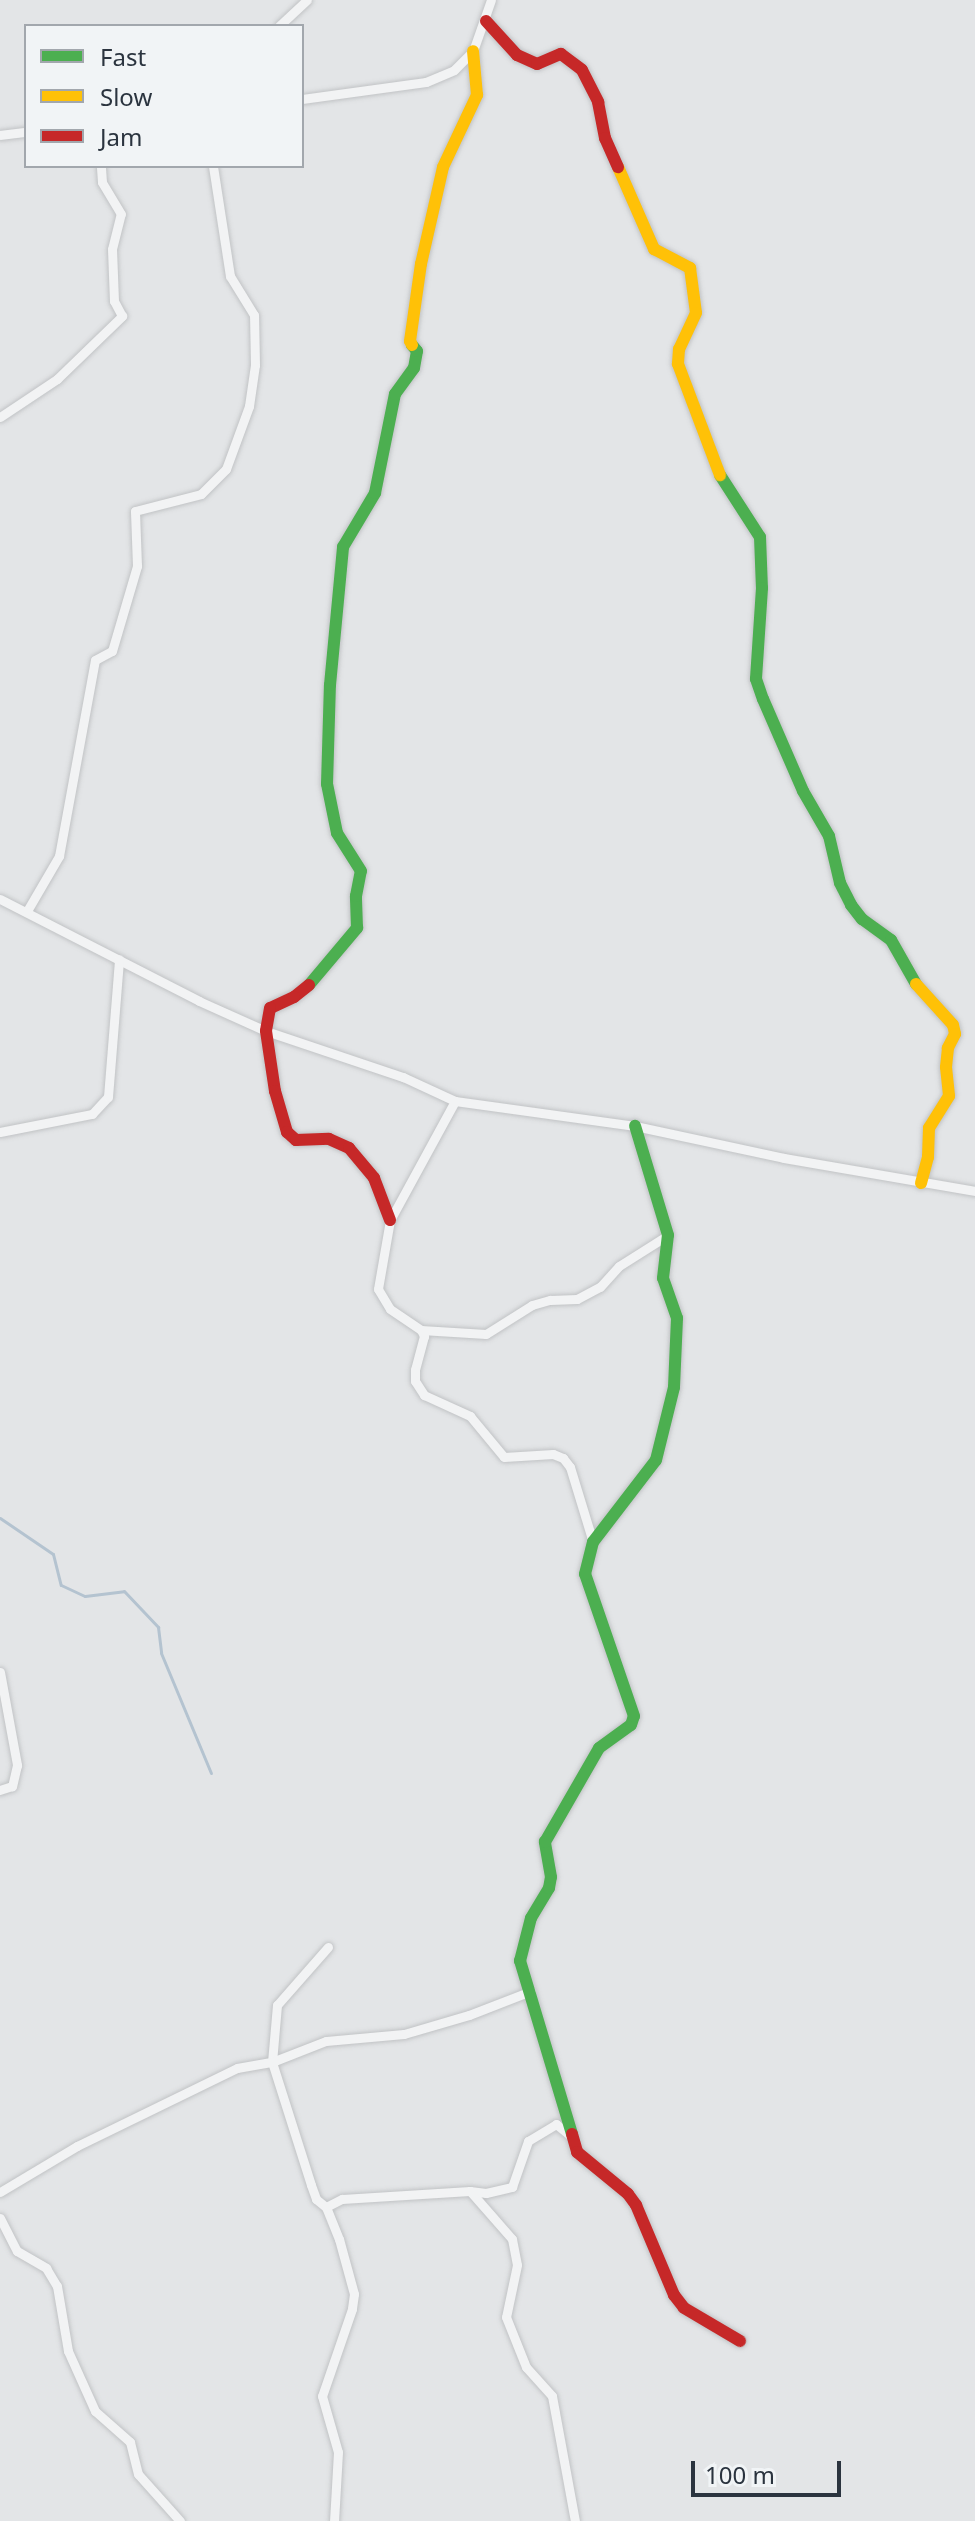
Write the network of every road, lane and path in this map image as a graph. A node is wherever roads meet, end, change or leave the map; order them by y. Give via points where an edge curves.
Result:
1 (307, 0) edge
2 (491, 0) edge
3 (486, 21) junction
4 (281, 24) edge
5 (473, 51) junction
6 (304, 99) edge
7 (24, 132) edge
8 (0, 135) edge
9 (101, 168) edge
10 (213, 168) edge
11 (0, 417) edge
12 (0, 899) edge
13 (27, 911) junction
14 (119, 959) junction
15 (266, 1031) junction
16 (455, 1101) junction
17 (635, 1126) junction
18 (0, 1132) edge
19 (921, 1183) junction
20 (975, 1191) edge
21 (390, 1220) junction
22 (668, 1235) junction
23 (421, 1330) junction
24 (593, 1542) junction
25 (0, 1672) edge
26 (0, 1790) edge
27 (328, 1947) dead end
28 (531, 1991) junction
29 (272, 2062) junction
30 (571, 2136) junction
31 (470, 2191) junction
32 (0, 2192) edge
33 (326, 2207) junction
34 (0, 2218) edge
35 (740, 2341) dead end
36 (180, 2521) edge
37 (334, 2521) edge
38 (575, 2521) edge

1 - 4 street
2 - 3 street
3 - 5 street
3 - 19 street via 517,55 537,64 561,54 582,70 598,102 605,138 654,249 690,268 696,313 679,349 678,364 712,461 760,537 756,679 803,791 824,826 851,905 891,940 913,981 953,1025 946,1067 949,1096 929,1128
5 - 6 street via 454,70 426,82
5 - 15 street via 477,95 443,167 421,264 410,341 417,351 414,368 395,394 375,493 343,547 327,784 337,833 361,871 357,928 310,984 270,1008
7 - 8 street
9 - 11 street via 102,182 121,214 112,249 114,301 122,316 57,379
10 - 13 street via 230,276 254,315 249,406 226,469 201,494 135,511 137,566 112,651 95,660 59,856
12 - 13 street
13 - 14 street
14 - 15 street
14 - 18 street via 108,1097 92,1114
15 - 16 street via 403,1077
15 - 21 street via 287,1132 296,1140 329,1139 349,1148 374,1178
16 - 17 street
16 - 21 street
17 - 19 street
17 - 22 street
19 - 20 street
21 - 23 street via 378,1289 390,1309
22 - 23 street via 577,1299 532,1305 486,1334
22 - 24 street via 663,1278 677,1318 667,1426 656,1460
23 - 24 street via 424,1343 415,1381 424,1395 470,1416 504,1457 563,1458
24 - 28 street via 585,1574 589,1592 634,1716 631,1725 599,1748 545,1842 549,1888 531,1918 520,1961
25 - 26 street via 17,1765 12,1786
27 - 29 street via 277,2005
28 - 29 street via 404,2034 326,2041
28 - 30 street
29 - 32 street via 237,2068 164,2100
29 - 33 street via 316,2199
30 - 31 street via 556,2124 528,2141 512,2187
30 - 35 street via 584,2161 636,2205 684,2308
31 - 33 street via 342,2199
31 - 38 street via 512,2239 517,2265 506,2317 526,2367 552,2396
33 - 37 street via 354,2294 322,2396 338,2452
34 - 36 street via 17,2251 46,2268 57,2286 68,2351 95,2411 130,2442 138,2474

